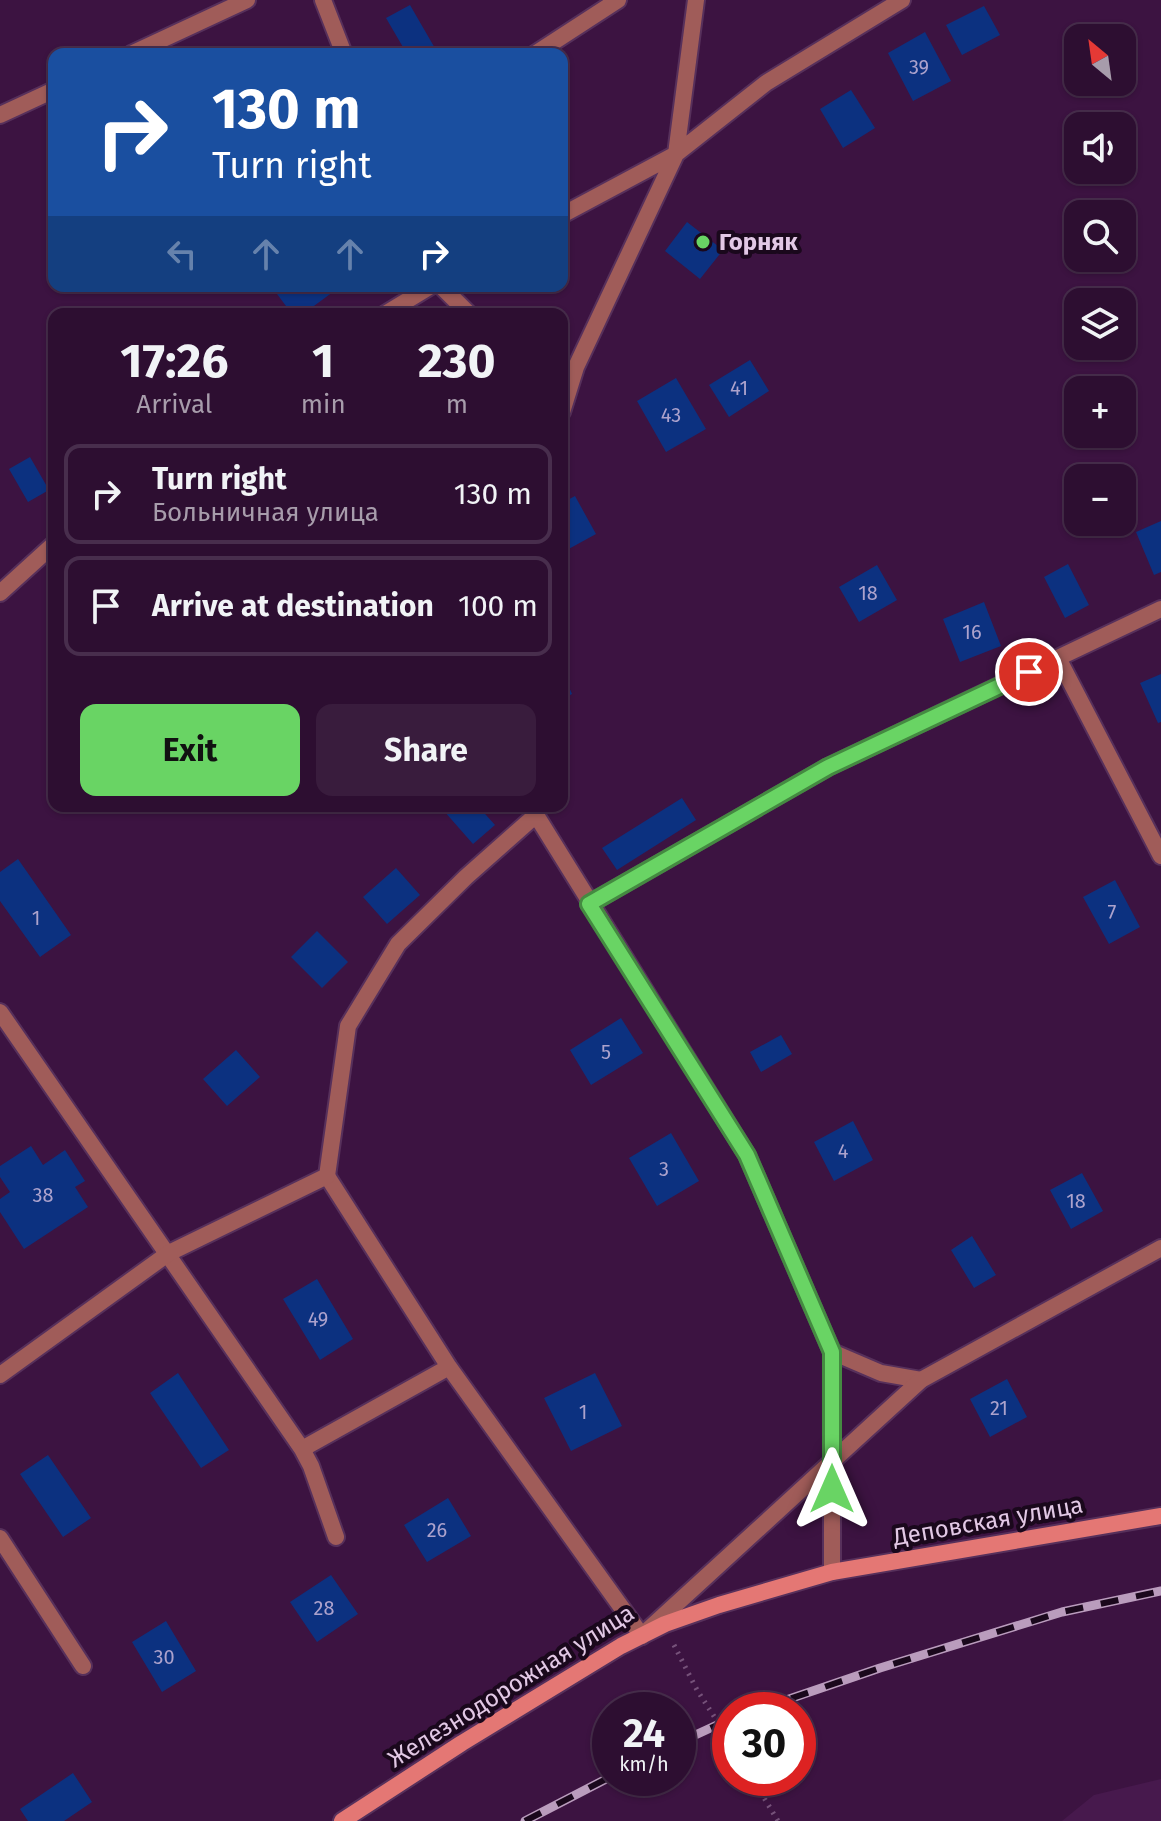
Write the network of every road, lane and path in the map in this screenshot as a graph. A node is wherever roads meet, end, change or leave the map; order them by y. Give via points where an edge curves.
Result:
1 (247, 0) edge
2 (323, 0) edge
3 (618, 0) edge
4 (696, 0) edge
5 (902, 0) edge
6 (144, 48) edge
7 (342, 48) edge
8 (544, 48) edge
9 (48, 93) edge
10 (0, 115) edge
11 (676, 154) junction
12 (568, 212) edge
13 (421, 292) edge
14 (447, 292) edge
15 (395, 308) edge
16 (463, 308) edge
17 (568, 393) edge
18 (48, 549) edge
19 (0, 593) edge
20 (1161, 609) edge
21 (1058, 658) junction
22 (532, 812) edge
23 (535, 812) edge
24 (1161, 856) edge
25 (589, 904) junction
26 (0, 1012) edge
27 (327, 1176) junction
28 (1161, 1248) edge
29 (169, 1253) junction
30 (832, 1352) junction
31 (449, 1367) junction
32 (0, 1375) edge
33 (921, 1380) junction
34 (302, 1449) junction
35 (832, 1461) junction
36 (1161, 1516) edge
37 (336, 1537) dead end
38 (0, 1538) edge
39 (832, 1572) junction
40 (665, 1624) junction
41 (642, 1636) junction
42 (83, 1666) dead end
43 (712, 1713) edge
44 (763, 1796) edge
45 (342, 1821) edge
46 (778, 1821) edge

1 - 6 street
2 - 7 street
3 - 8 street
4 - 11 street
5 - 11 street via 766,83
9 - 10 street
11 - 12 street
11 - 17 street
13 - 15 street
14 - 16 street
18 - 19 street
20 - 21 street
21 - 24 street
21 - 25 street via 828,767
22 - 27 street via 398,944 348,1026
23 - 25 street
25 - 30 street via 747,1155
26 - 29 street
27 - 29 street
27 - 31 street
28 - 33 street, Железнодорожная улица
29 - 32 street
29 - 34 street
30 - 33 street via 881,1373
30 - 35 street
31 - 34 street
31 - 41 street
33 - 35 street, Железнодорожная улица
34 - 37 street
35 - 39 street
35 - 41 street, Железнодорожная улица
36 - 39 street, Деповская улица
38 - 42 street
39 - 40 street, Деповская улица
40 - 41 street, Деповская улица
40 - 43 path
41 - 45 street, Железнодорожная улица
44 - 46 path

